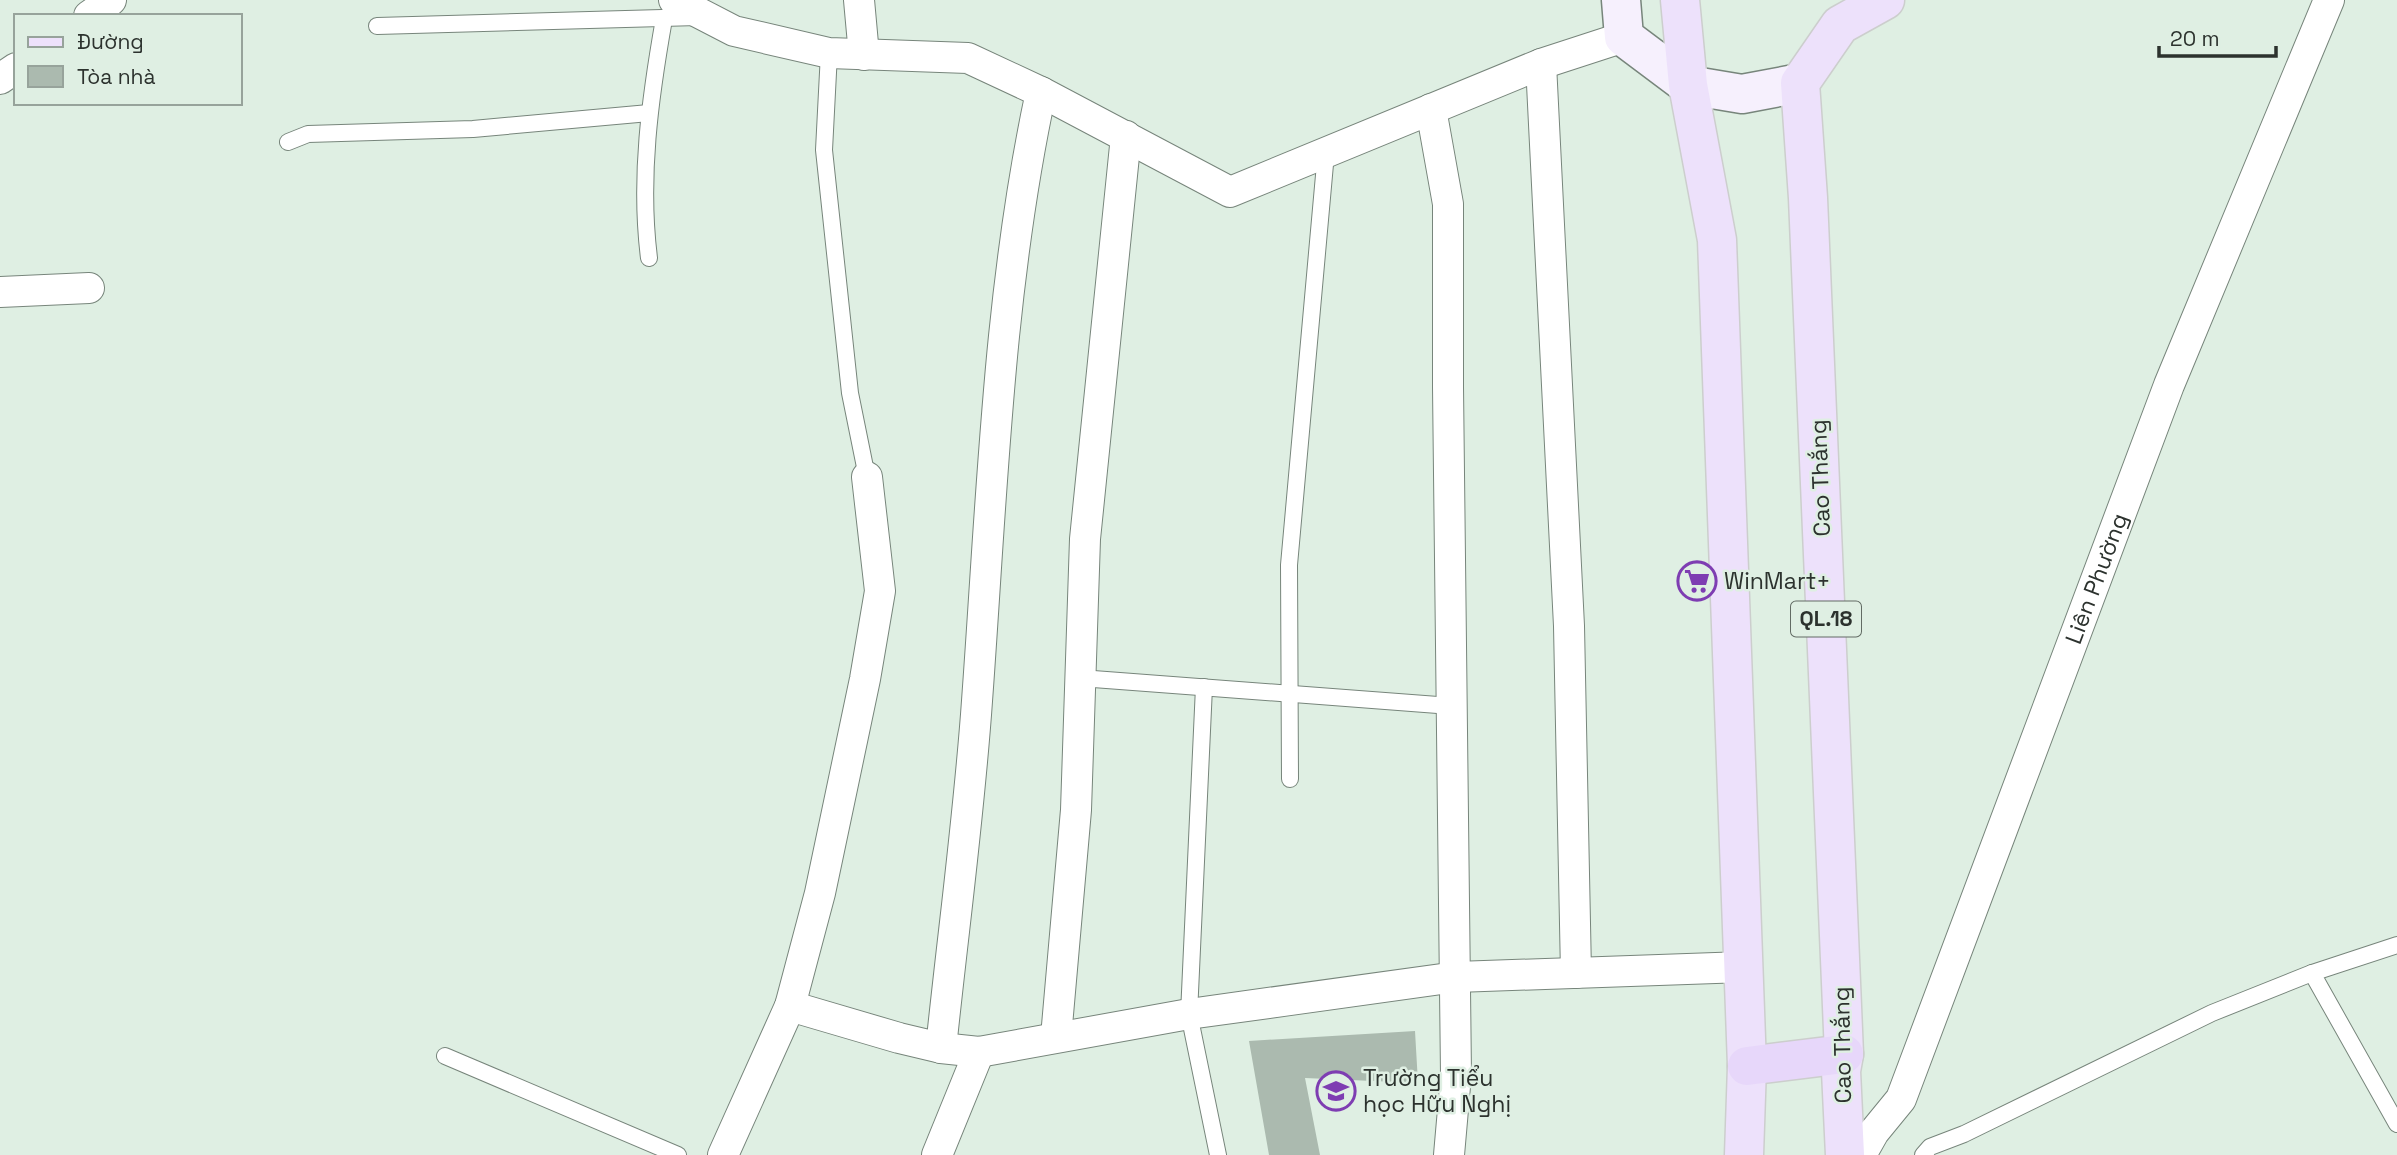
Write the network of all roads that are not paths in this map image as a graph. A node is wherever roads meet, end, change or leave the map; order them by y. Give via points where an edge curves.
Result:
1 (111, 0) edge
2 (859, 0) edge
3 (1680, 0) edge
4 (1885, 0) edge
5 (2329, 0) edge
6 (669, 9) edge
7 (1840, 13) edge
8 (92, 14) edge
9 (1622, 18) edge
10 (377, 26) dead end
11 (829, 53) junction
12 (864, 55) junction
13 (1541, 64) junction
14 (1800, 83) junction
15 (1688, 85) junction
16 (1041, 92) junction
17 (1431, 109) junction
18 (649, 113) junction
19 (1126, 136) junction
20 (288, 142) dead end
21 (1326, 153) junction
22 (649, 258) dead end
23 (89, 288) dead end
24 (0, 292) edge
25 (867, 477) joint
26 (1080, 678) junction
27 (1204, 687) junction
28 (1289, 694) junction
29 (1451, 706) junction
30 (1290, 779) dead end
31 (2397, 945) edge
32 (1744, 967) junction
33 (1576, 973) junction
34 (2312, 973) junction
35 (1455, 977) junction
36 (790, 1006) junction
37 (1189, 1014) junction
38 (1056, 1038) junction
39 (941, 1048) junction
40 (979, 1052) junction
41 (1844, 1054) junction
42 (445, 1056) dead end
43 (1747, 1066) junction
44 (2397, 1124) edge
45 (678, 1155) edge
46 (723, 1155) edge
47 (937, 1155) edge
48 (1218, 1155) edge
49 (1449, 1155) edge
50 (1744, 1155) edge
51 (1845, 1155) edge
52 (1861, 1155) edge
53 (1923, 1155) edge

1 - 8 street
2 - 12 street
3 - 15 main road
4 - 7 main road
5 - 52 street, Liên Phường via 2169,385 1901,1099
6 - 10 lane
6 - 11 street via 707,17 734,31
6 - 18 lane
7 - 14 main road
9 - 13 street
9 - 15 main road
11 - 12 street
11 - 25 lane via 824,149 850,393
12 - 16 street via 968,58
13 - 17 street
13 - 33 street via 1569,626
14 - 15 main road via 1742,94
14 - 41 main road, Cao Thắng / QL.18
15 - 32 main road via 1717,240
16 - 19 street
16 - 39 street via 1025,169 1005,333 990,482 977,703
17 - 21 street
17 - 29 street via 1448,204
18 - 20 lane via 473,129 308,134
18 - 22 lane via 644,200
19 - 21 street via 1230,192
19 - 26 street via 1085,539
21 - 28 lane via 1289,565
23 - 24 street
25 - 36 street via 880,591 822,879
26 - 27 lane
26 - 38 street via 1076,810
27 - 28 lane
27 - 37 lane
28 - 29 lane
28 - 30 lane
29 - 35 street
31 - 34 lane
32 - 33 street
32 - 43 main road
33 - 35 street
34 - 44 lane
34 - 53 lane via 2212,1013 1930,1147
35 - 37 street
35 - 49 street via 1456,1075
36 - 39 street
36 - 46 street
37 - 38 street
37 - 48 lane
38 - 40 street
39 - 40 street
40 - 47 street
41 - 43 highway
41 - 51 main road, Cao Thắng / QL.18
42 - 45 lane
43 - 50 main road

